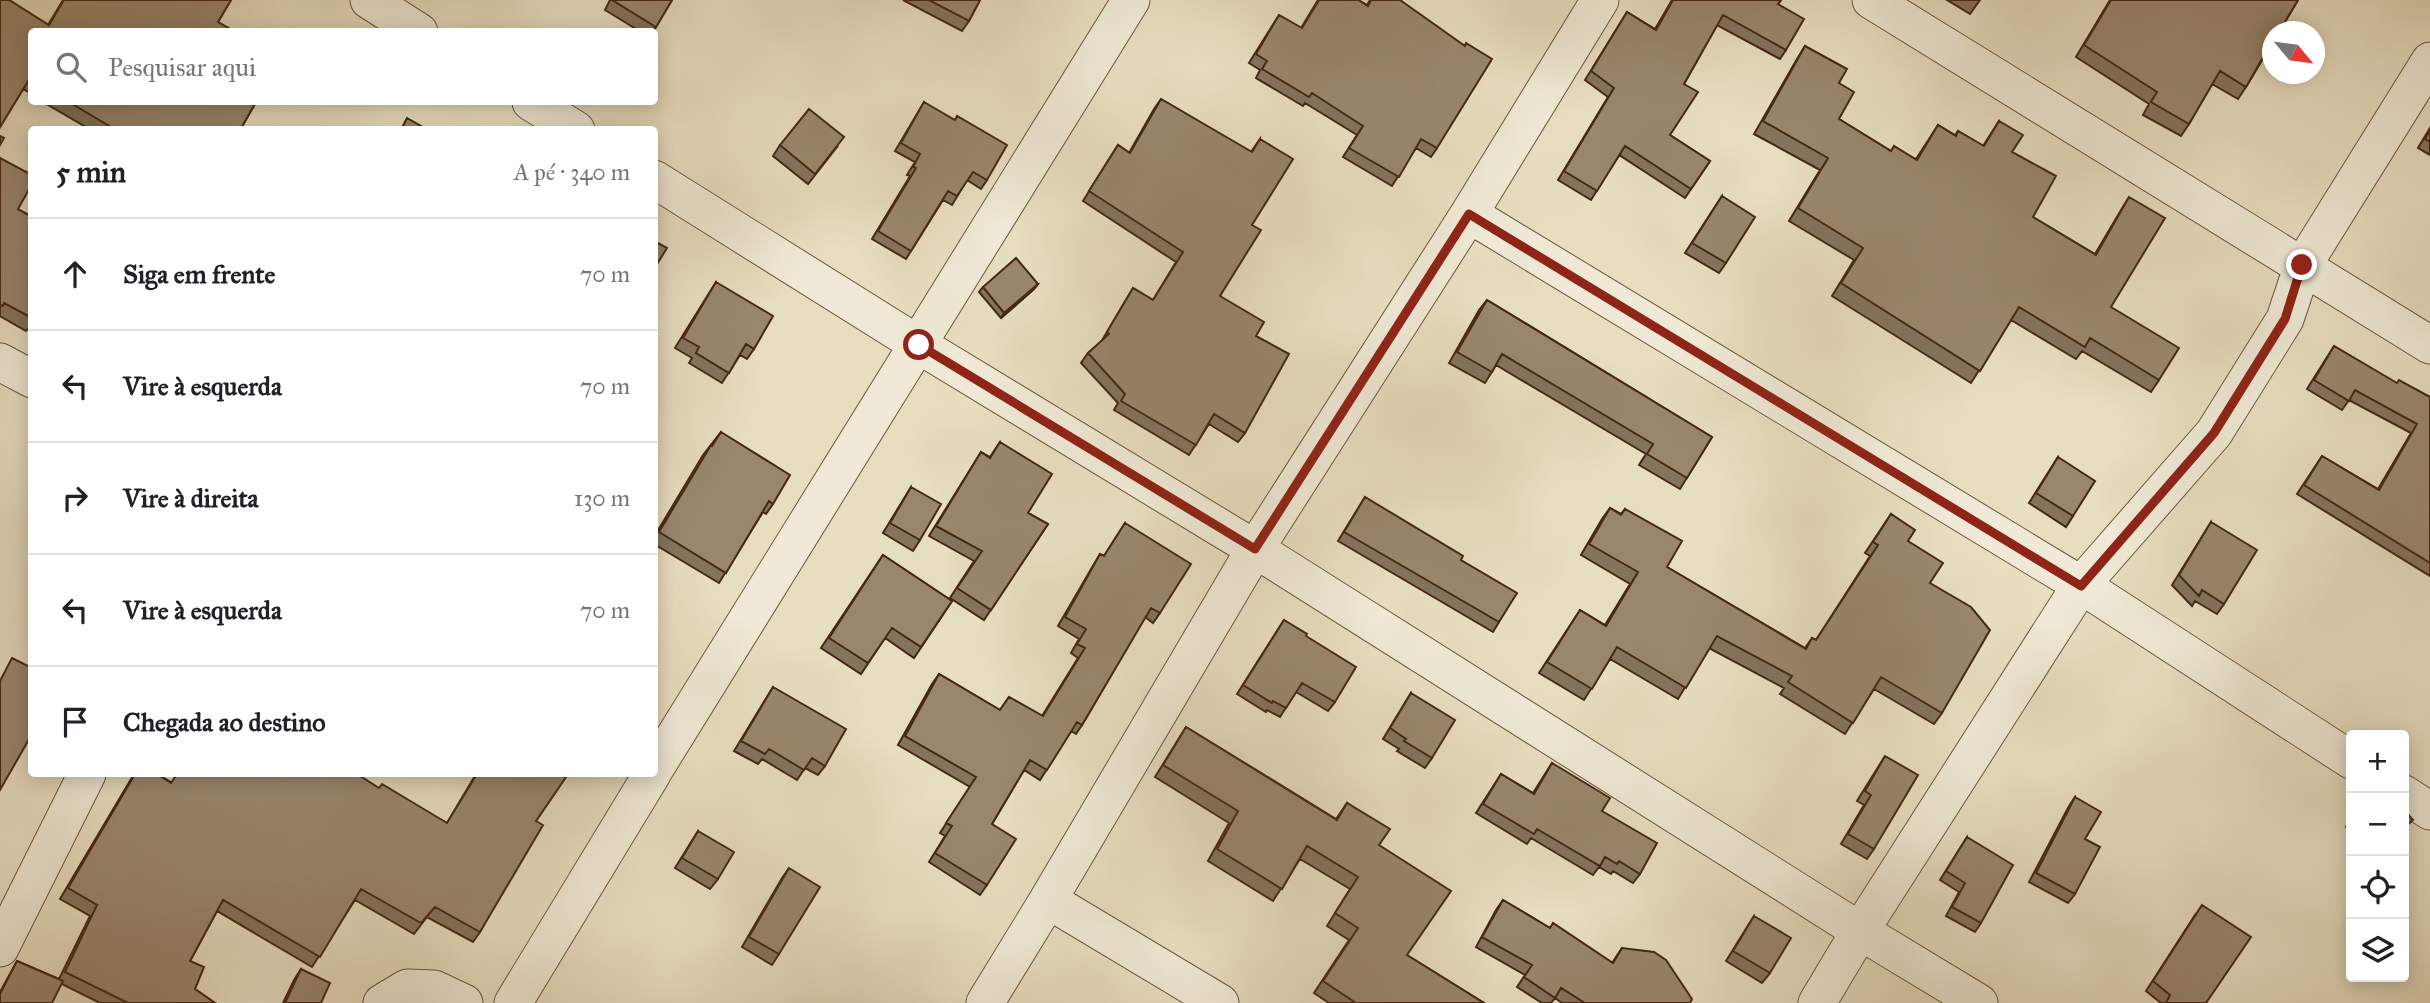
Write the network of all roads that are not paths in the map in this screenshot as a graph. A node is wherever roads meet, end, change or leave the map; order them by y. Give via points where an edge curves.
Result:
1 (369, 0) edge
2 (1131, 0) edge
3 (1600, 0) edge
4 (1871, 0) edge
5 (413, 28) edge
6 (2430, 61) edge
7 (536, 105) edge
8 (570, 126) edge
9 (658, 182) edge
10 (1469, 214) junction
11 (2302, 265) junction
12 (919, 345) junction
13 (2430, 345) edge
14 (0, 362) edge
15 (28, 377) edge
16 (1255, 549) junction
17 (2081, 586) junction
18 (668, 717) edge
19 (658, 754) edge
20 (2346, 757) edge
21 (86, 777) edge
22 (650, 777) edge
23 (2409, 797) edge
24 (2430, 811) edge
25 (1048, 900) junction
26 (1860, 931) junction
27 (0, 948) edge
28 (382, 1003) edge
29 (464, 1003) edge
30 (513, 1003) edge
31 (985, 1003) edge
32 (1220, 1003) edge
33 (1817, 1003) edge
34 (1979, 1003) edge

1 - 5 street
2 - 12 street
3 - 10 street
4 - 11 street
6 - 11 street
7 - 8 street
9 - 12 street
10 - 16 street
10 - 17 street
11 - 13 street
11 - 17 street via 2285,319 2214,433
12 - 16 street
12 - 18 street
14 - 15 street
16 - 25 street
16 - 26 street
17 - 20 street
17 - 26 street
18 - 19 street
21 - 27 street
22 - 30 street
23 - 24 street
25 - 31 street
25 - 32 street
26 - 33 street
26 - 34 street
28 - 29 street via 407,988 434,989

